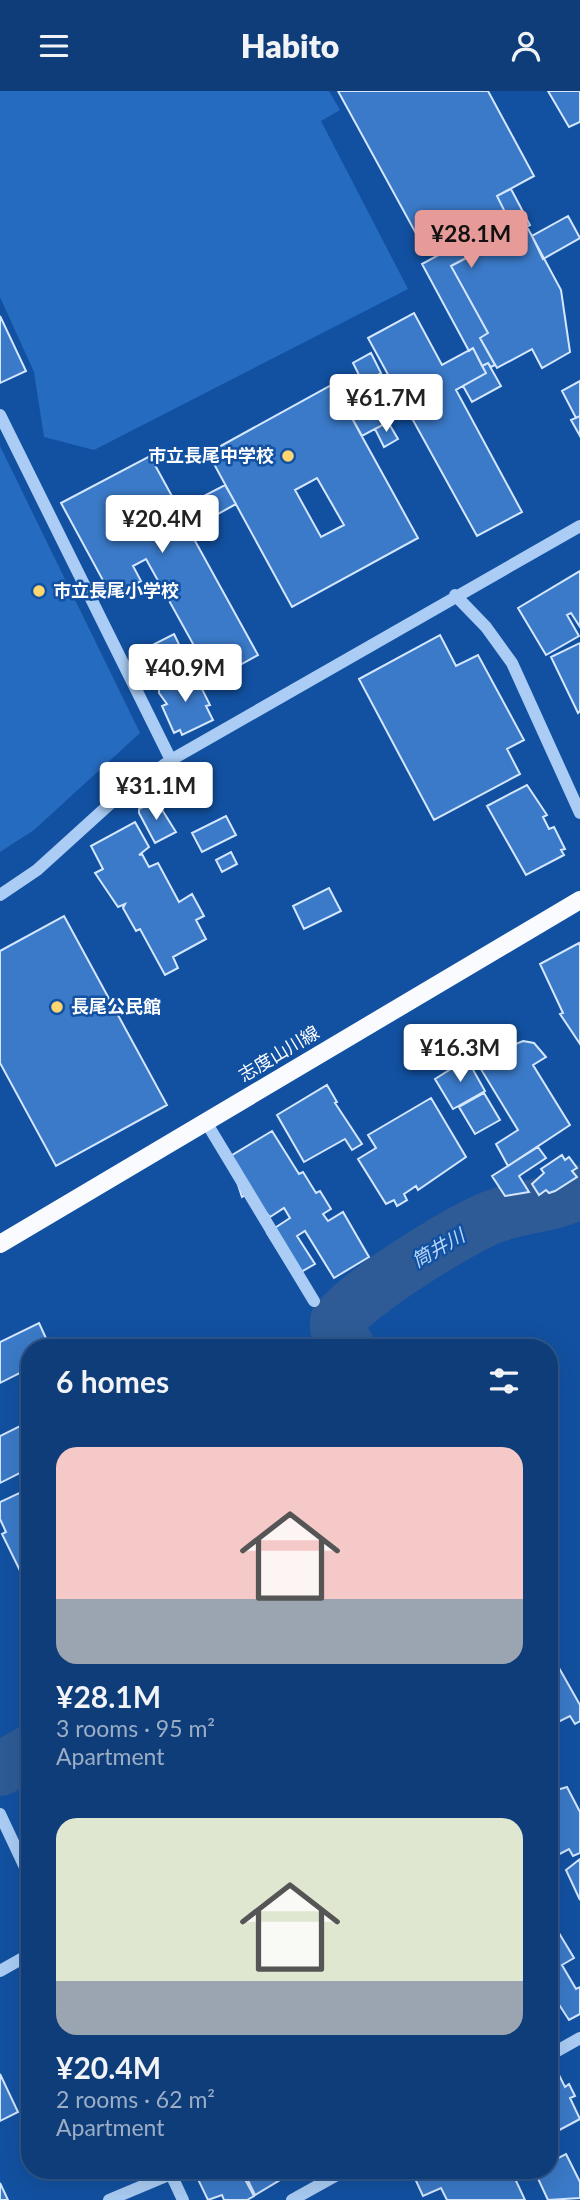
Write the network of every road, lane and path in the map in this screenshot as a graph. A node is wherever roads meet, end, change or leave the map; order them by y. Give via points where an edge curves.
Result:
1 (0, 415) edge
2 (580, 526) edge
3 (455, 595) junction
4 (171, 759) junction
5 (580, 813) edge
6 (0, 895) edge
7 (580, 900) edge
8 (206, 1122) junction
9 (0, 1244) edge
10 (313, 1301) dead end
11 (0, 1814) edge
12 (21, 1859) edge
13 (21, 1959) edge
14 (0, 1971) edge
15 (580, 2038) edge
16 (558, 2050) edge
17 (155, 2179) edge
18 (173, 2179) edge
19 (330, 2179) edge
20 (109, 2200) edge
21 (183, 2200) edge
22 (292, 2200) edge

1 - 4 street
2 - 3 street
3 - 4 street
3 - 5 street via 512,663
4 - 6 street
7 - 8 main road, 志度山川線
8 - 9 main road, 志度山川線
8 - 10 street
11 - 12 street
13 - 14 street
15 - 16 street
17 - 20 street
18 - 21 street
19 - 22 street

